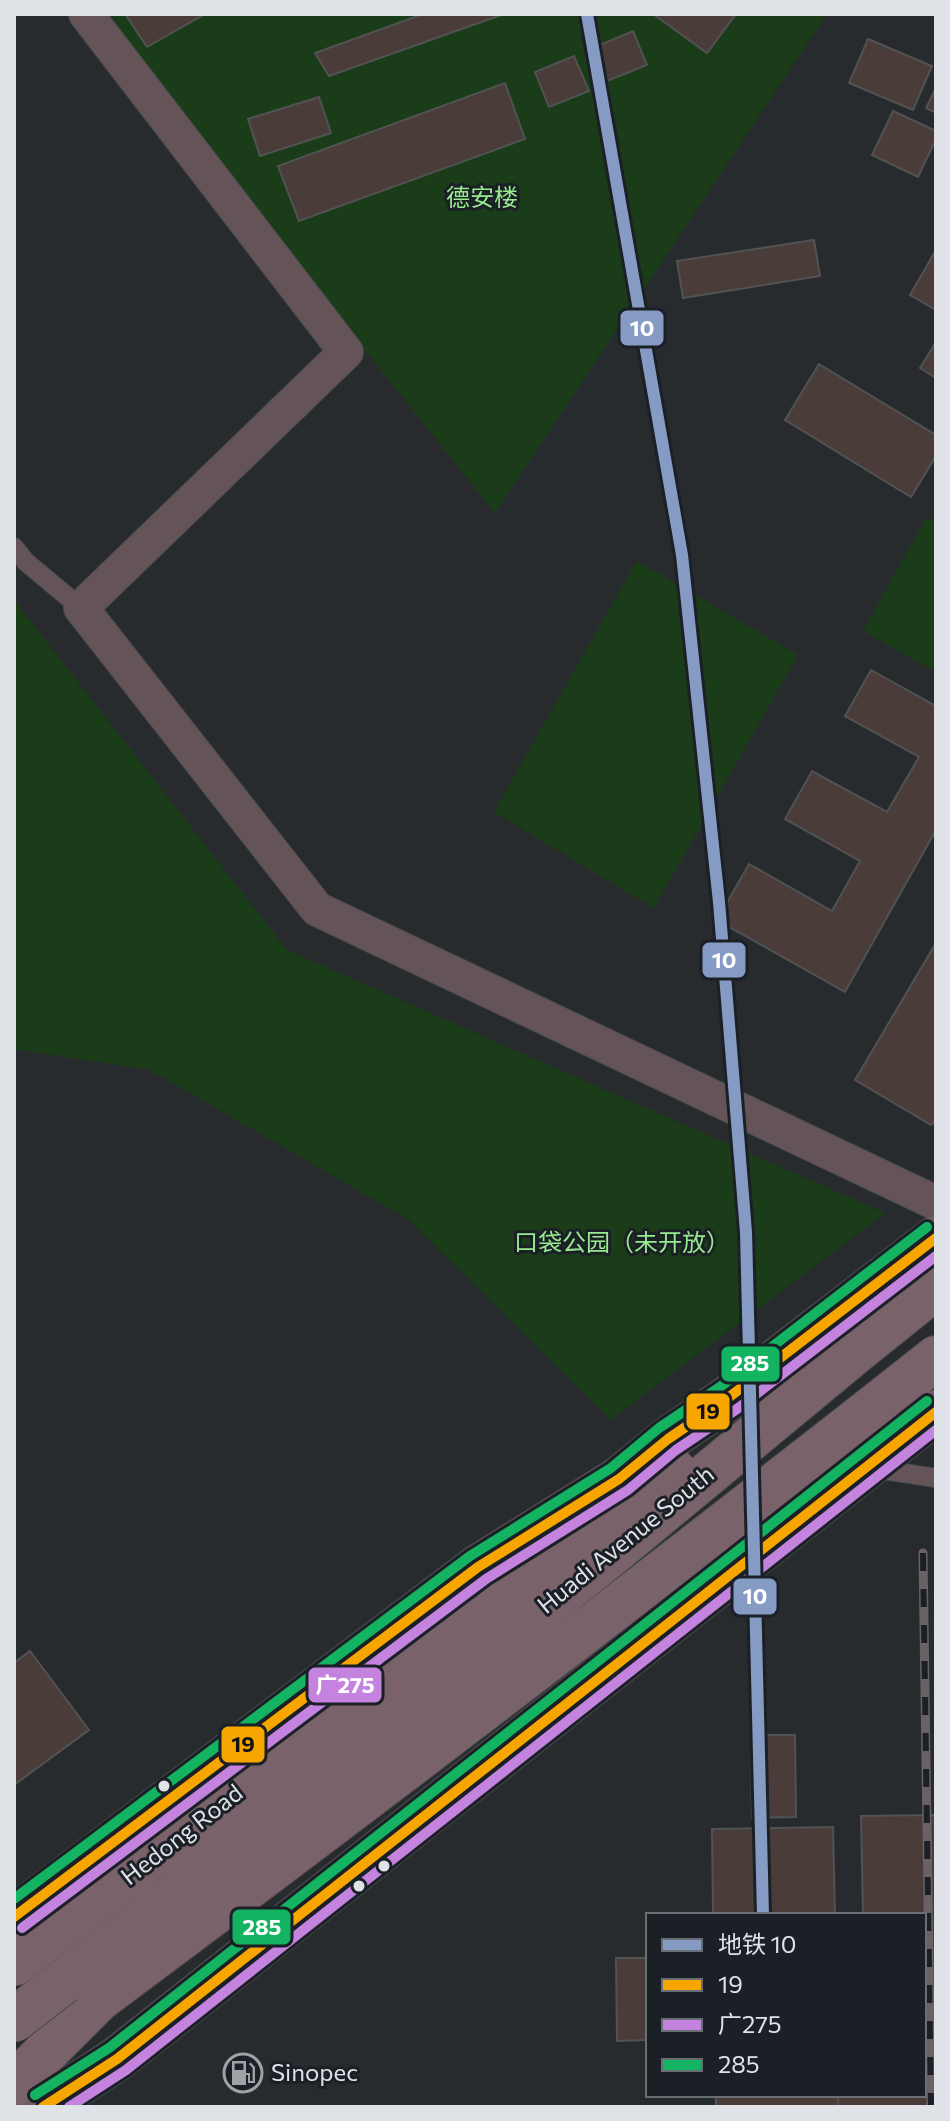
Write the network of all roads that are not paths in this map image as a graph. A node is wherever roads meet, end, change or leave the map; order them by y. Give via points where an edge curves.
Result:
1 (86, 14) edge
2 (14, 547) edge
3 (81, 608) junction
4 (936, 1203) edge
5 (936, 1238) edge
6 (936, 1287) edge
7 (860, 1348) junction
8 (936, 1358) edge
9 (936, 1412) edge
10 (866, 1467) junction
11 (936, 1478) edge
12 (478, 1567) junction
13 (656, 1634) junction
14 (583, 1691) junction
15 (14, 1917) edge
16 (14, 1964) edge
17 (99, 1999) junction
18 (14, 2018) edge
19 (14, 2067) edge
20 (14, 2084) edge
21 (43, 2107) edge

1 - 3 street via 346,352
2 - 3 lane
3 - 4 street via 317,909
5 - 12 main road via 619,1479
6 - 7 main road, Huadi Avenue South
7 - 16 main road, Hedong Road, bridge via 516,1575
7 - 18 main road, Huadi Avenue South, bridge via 476,1662
8 - 17 main road, Huadi Avenue South, bridge via 659,1576
9 - 10 main road, Huadi Avenue South
10 - 11 lane
10 - 13 main road, Huadi Avenue South
12 - 13 main road via 511,1558 563,1560 586,1567 606,1578
12 - 15 main road
13 - 14 main road, Huadi Avenue South
14 - 18 street, Huadi Avenue South via 601,1666 599,1635 577,1615 546,1616 530,1623
14 - 21 main road, Huadi Avenue South via 117,2059
17 - 19 main road
17 - 20 main road

